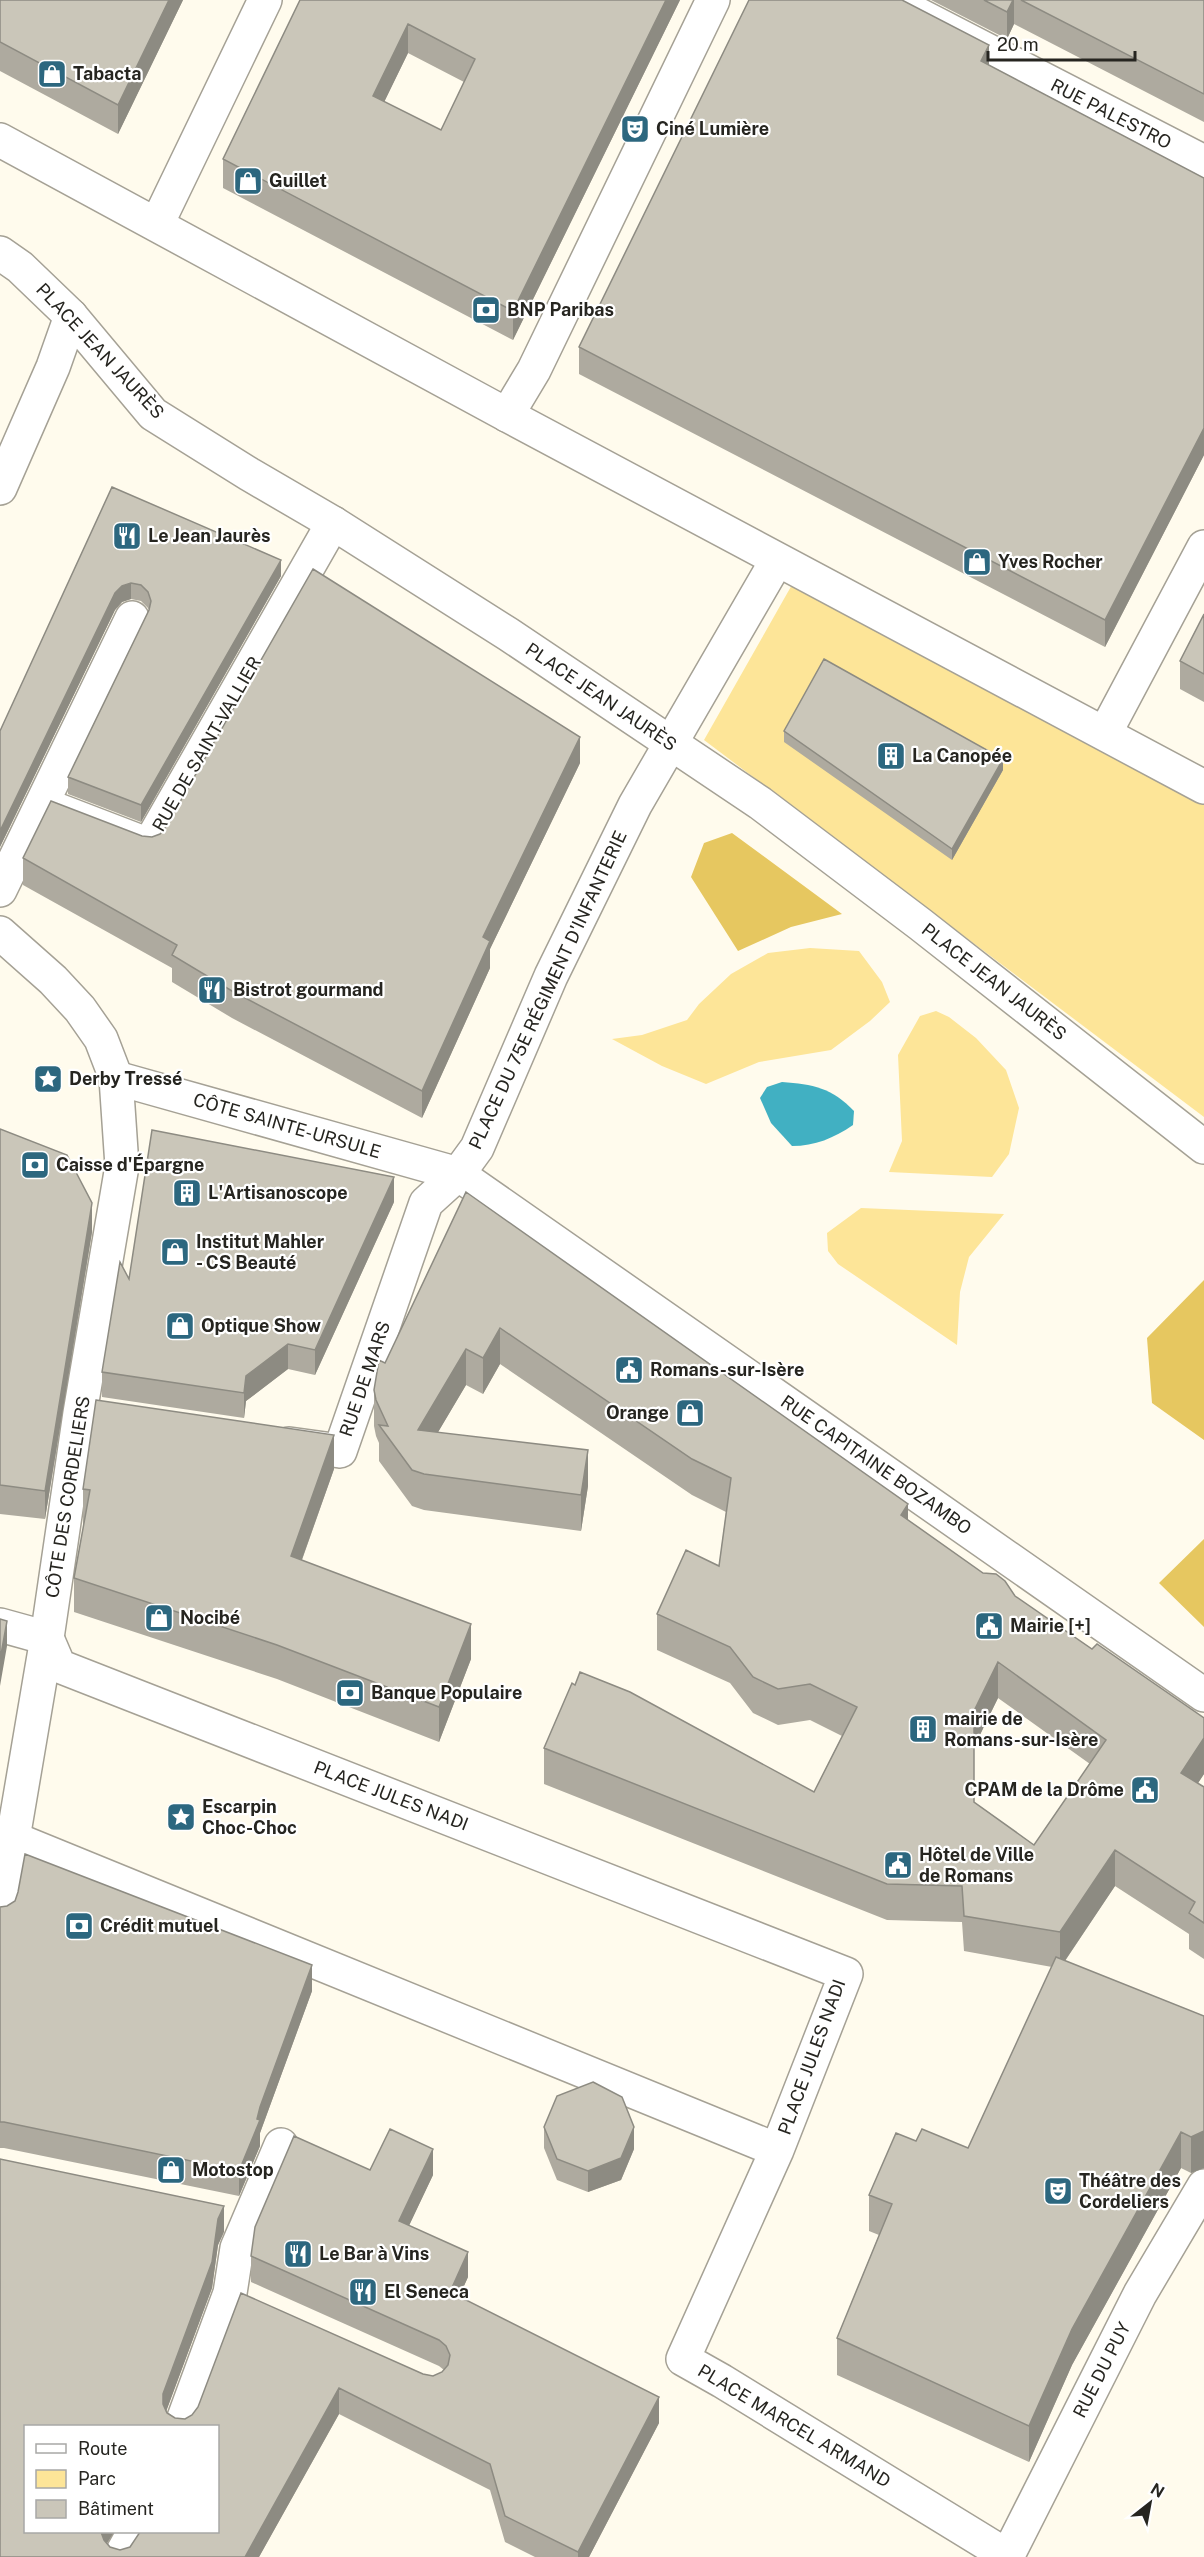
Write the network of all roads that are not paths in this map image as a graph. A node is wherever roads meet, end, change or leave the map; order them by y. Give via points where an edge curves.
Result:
1 (265, 0) edge
2 (713, 0) edge
3 (890, 0) edge
4 (0, 140) edge
5 (1204, 162) edge
6 (157, 224) junction
7 (0, 253) edge
8 (71, 316) junction
9 (507, 415) junction
10 (0, 488) edge
11 (333, 523) junction
12 (1204, 548) edge
13 (777, 560) junction
14 (132, 618) dead end
15 (1105, 733) junction
16 (669, 743) junction
17 (1204, 787) edge
18 (42, 804) junction
19 (0, 890) edge
20 (0, 933) edge
21 (116, 1078) junction
22 (1204, 1147) edge
23 (458, 1174) junction
24 (257, 1439) edge
25 (0, 1625) edge
26 (47, 1638) junction
27 (1204, 1695) edge
28 (12, 1838) junction
29 (0, 1915) edge
30 (281, 2145) dead end
31 (777, 2150) junction
32 (1204, 2186) edge
33 (216, 2211) edge
34 (250, 2218) junction
35 (230, 2293) junction
36 (262, 2307) edge
37 (182, 2425) edge
38 (133, 2533) edge
39 (120, 2557) edge
40 (1008, 2557) edge

1 - 6 street
2 - 9 street via 534,370
3 - 5 street, RUE PALESTRO
4 - 6 street
6 - 9 street
7 - 8 street, PLACE JEAN JAURÈS
8 - 10 street
8 - 11 street, PLACE JEAN JAURÈS via 153,414
9 - 13 street
11 - 16 street, PLACE JEAN JAURÈS
11 - 18 street, RUE DE SAINT-VALLIER via 149,845
12 - 15 street
13 - 15 street
13 - 16 street, PLACE DU 75E RÉGIMENT D'INFANTERIE
14 - 18 street
15 - 17 street
16 - 22 street, PLACE JEAN JAURÈS via 760,803
16 - 23 street, PLACE DU 75E RÉGIMENT D'INFANTERIE via 551,976 477,1148
18 - 19 street
20 - 21 street, CÔTE DES CORDELIERS via 29,956 80,1009 101,1039
21 - 23 street, CÔTE SAINTE-URSULE
21 - 26 street, CÔTE DES CORDELIERS via 122,1166 92,1415
23 - 24 street, RUE DE MARS via 426,1203 340,1451
23 - 27 street, RUE CAPITAINE BOZAMBO
25 - 26 street
26 - 28 street, CÔTE DES CORDELIERS
26 - 31 street, PLACE JULES NADI via 59,1666 846,1974
28 - 29 street, CÔTE DES CORDELIERS
28 - 31 street, PLACE JULES NADI
30 - 34 street
31 - 40 street, PLACE MARCEL ARMAND via 683,2359
32 - 40 street, RUE DU PUY via 1140,2294
33 - 34 street
34 - 35 street via 237,2248
35 - 36 street
35 - 37 street
38 - 39 street

